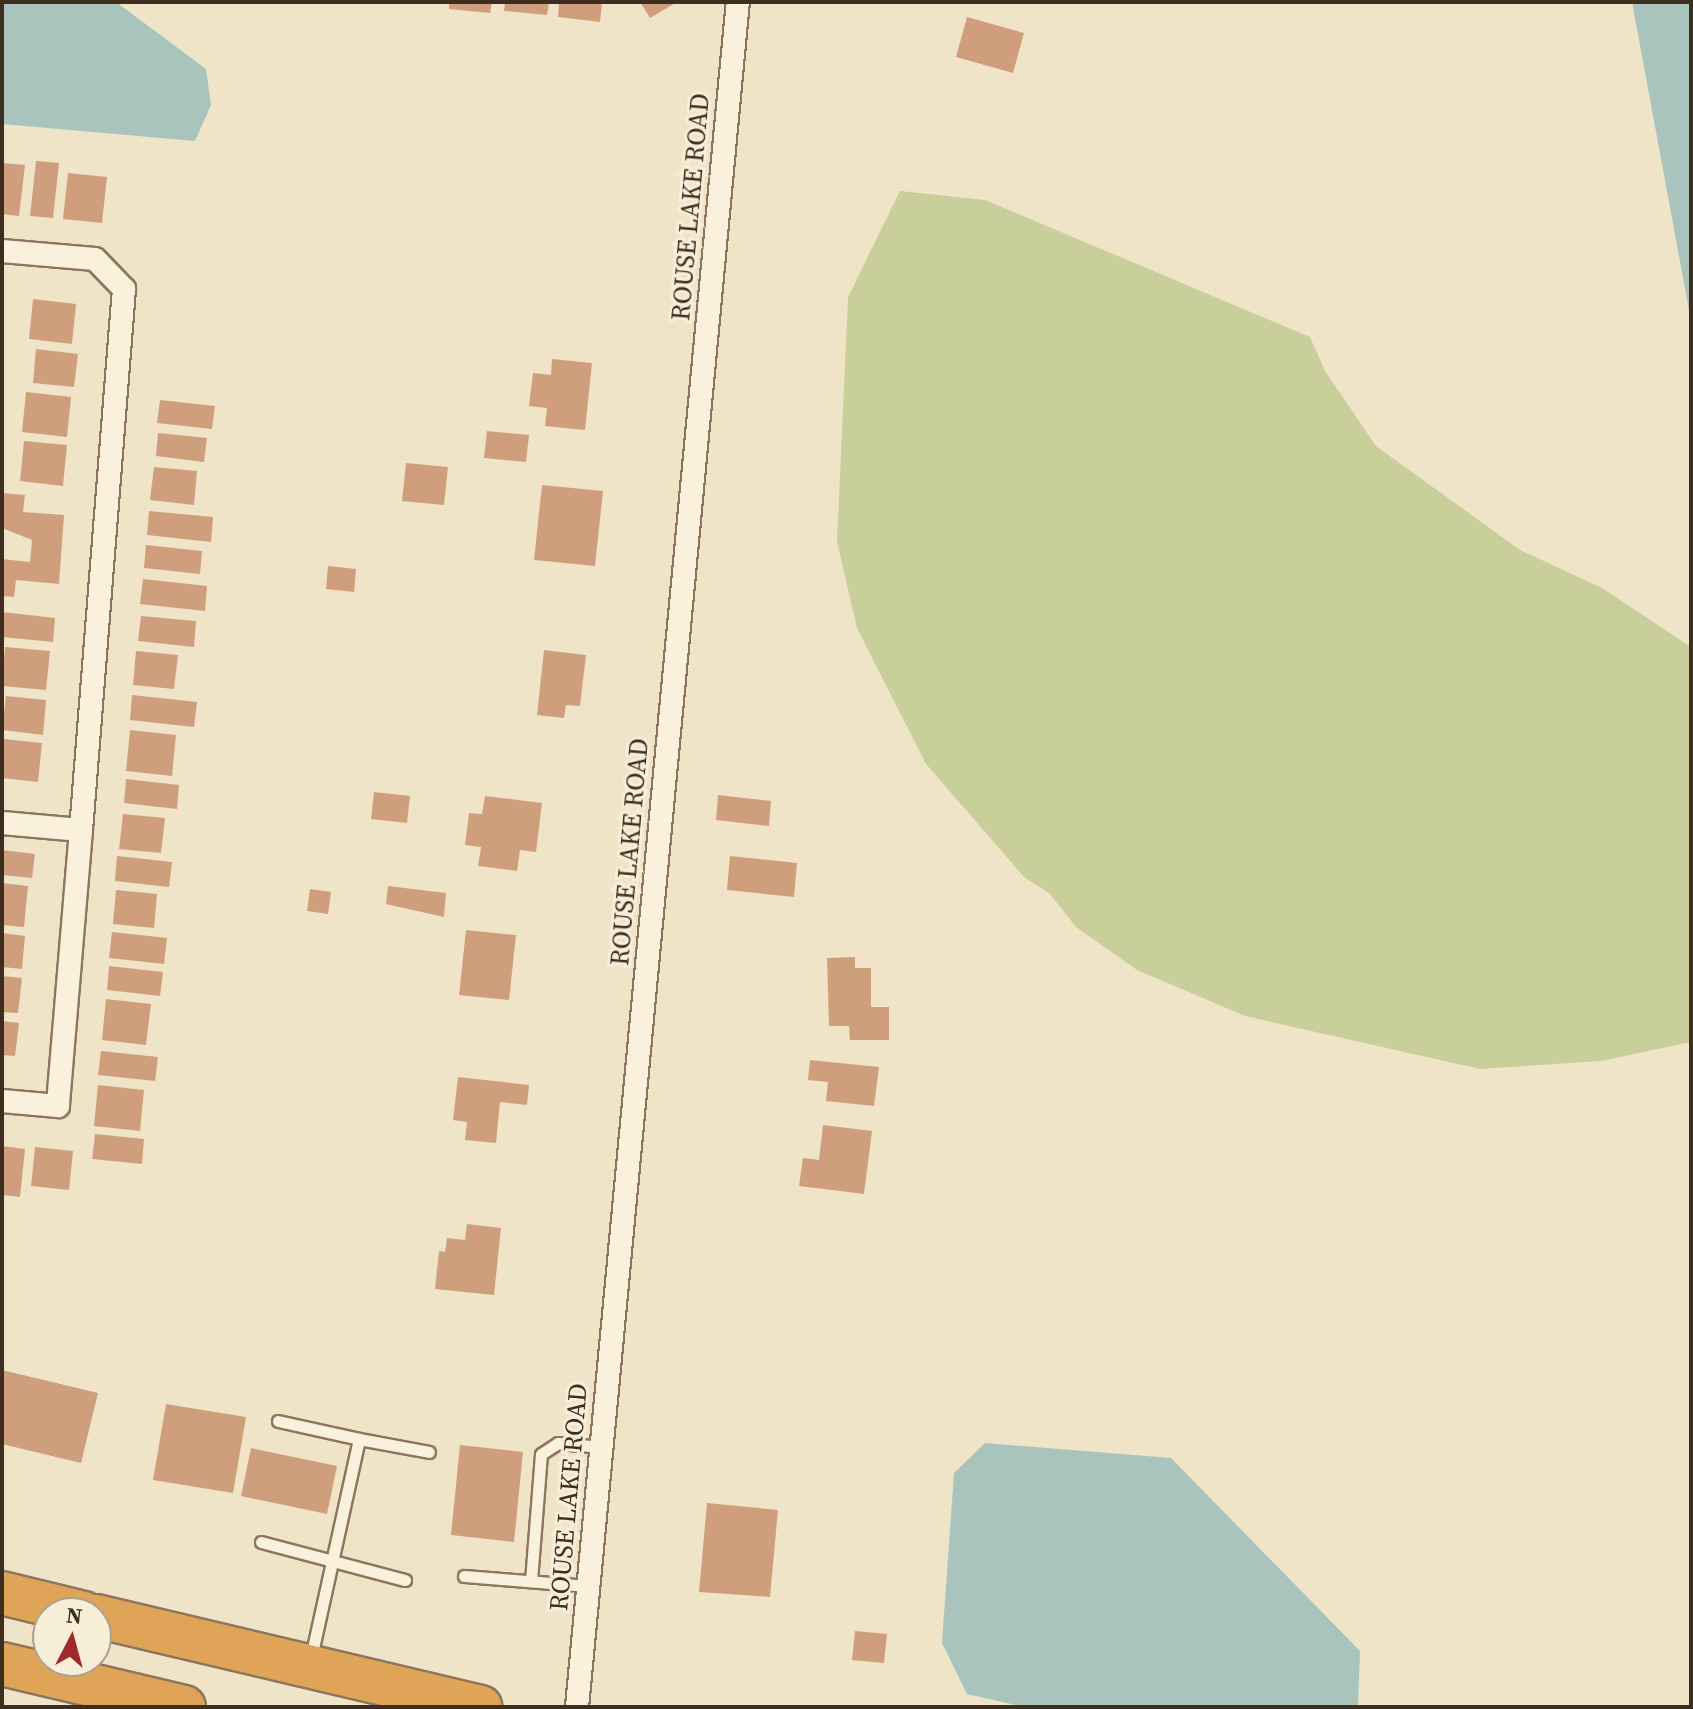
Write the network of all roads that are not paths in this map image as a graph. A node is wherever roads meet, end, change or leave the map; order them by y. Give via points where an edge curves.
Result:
1 (738, 2) edge
2 (2, 251) edge
3 (2, 823) edge
4 (81, 830) junction
5 (2, 1101) edge
6 (278, 1421) dead end
7 (359, 1439) junction
8 (602, 1447) junction
9 (429, 1452) dead end
10 (261, 1542) dead end
11 (333, 1561) junction
12 (464, 1576) dead end
13 (405, 1580) dead end
14 (531, 1581) junction
15 (589, 1586) junction
16 (2, 1593) edge
17 (32, 1600) edge
18 (112, 1620) edge
19 (2, 1664) edge
20 (309, 1666) junction
21 (184, 1707) edge
22 (480, 1707) edge
23 (577, 1707) edge

1 - 8 street, ROUSE LAKE ROAD
2 - 4 street via 95,259 124,289
3 - 4 street
4 - 5 street via 58,1106
6 - 7 lane
7 - 9 lane
7 - 11 lane
8 - 14 lane via 558,1443 541,1454
8 - 15 street, ROUSE LAKE ROAD
10 - 11 lane
11 - 13 lane
11 - 20 lane
12 - 14 lane
14 - 15 lane
15 - 23 street, ROUSE LAKE ROAD
16 - 17 highway
18 - 20 highway
19 - 21 highway
20 - 22 highway

